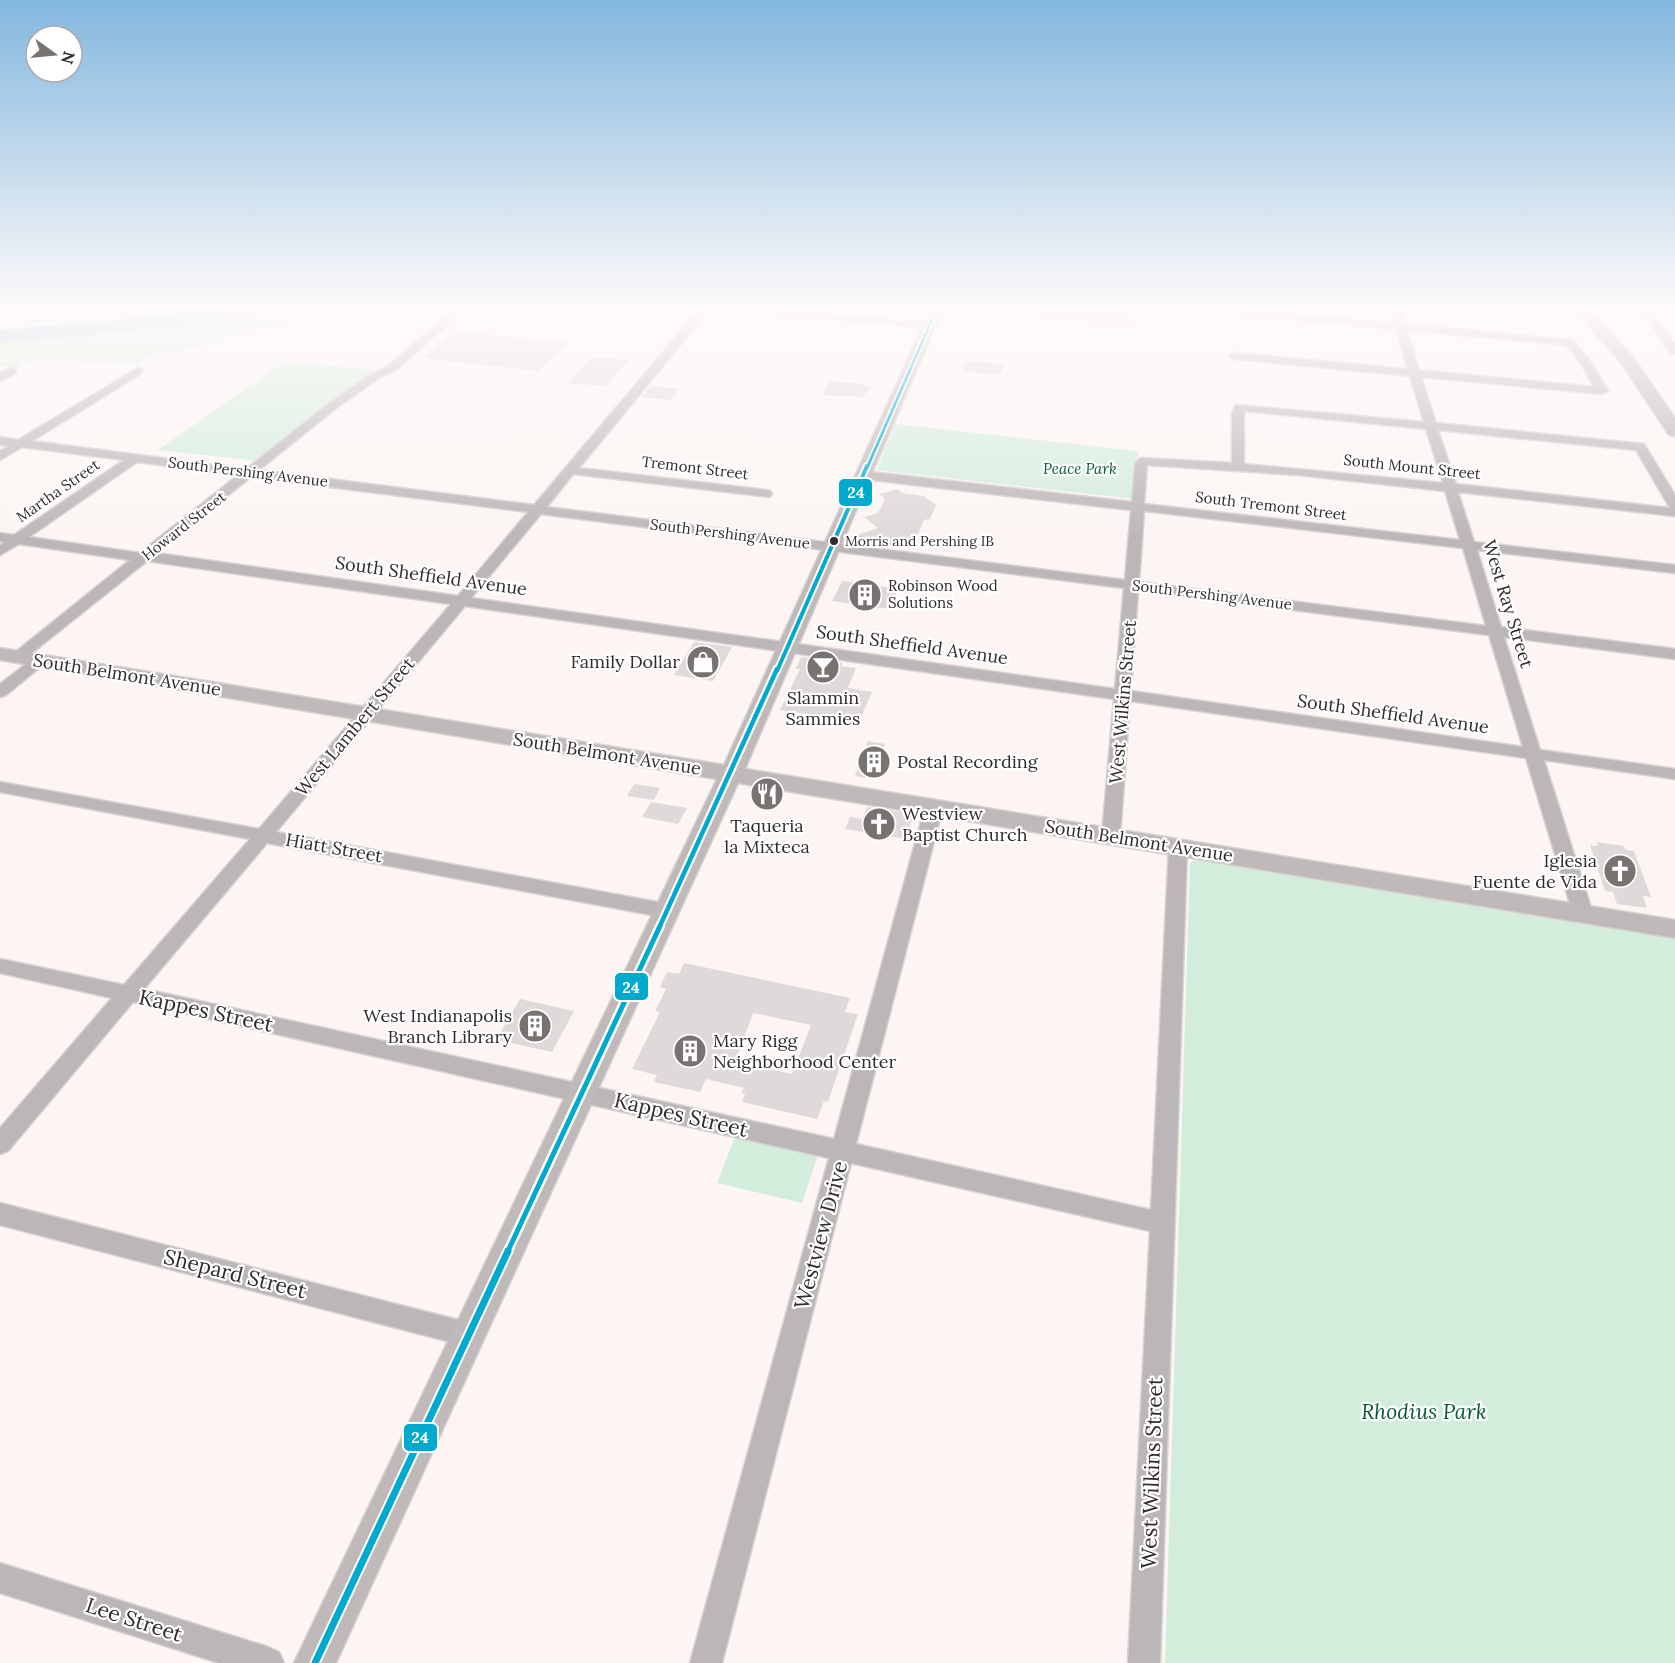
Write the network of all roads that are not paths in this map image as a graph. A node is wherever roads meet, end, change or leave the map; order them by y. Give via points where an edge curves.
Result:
1 (117, 384) edge
2 (368, 384) edge
3 (641, 384) edge
4 (903, 384) edge
5 (1419, 384) edge
6 (1526, 384) edge
7 (1598, 384) edge
8 (1643, 384) edge
9 (1432, 426) junction
10 (1675, 430) edge
11 (0, 441) edge
12 (20, 443) junction
13 (0, 456) edge
14 (135, 458) junction
15 (1144, 461) joint
16 (1238, 465) junction
17 (568, 470) junction
18 (251, 473) junction
19 (863, 475) junction
20 (1452, 488) junction
21 (766, 494) dead end
22 (1675, 505) edge
23 (1138, 507) junction
24 (536, 509) junction
25 (1675, 512) edge
26 (0, 537) edge
27 (17, 539) junction
28 (831, 546) junction
29 (1470, 546) junction
30 (0, 551) edge
31 (145, 556) junction
32 (1675, 569) edge
33 (1133, 585) junction
34 (460, 600) junction
35 (1496, 631) junction
36 (787, 647) junction
37 (1675, 654) edge
38 (19, 658) edge
39 (0, 692) edge
40 (1124, 696) junction
41 (367, 714) junction
42 (1534, 754) junction
43 (730, 774) junction
44 (1675, 774) edge
45 (0, 787) edge
46 (934, 807) junction
47 (263, 836) junction
48 (1111, 836) junction
49 (1178, 847) junction
50 (668, 911) junction
51 (1583, 914) junction
52 (1675, 929) edge
53 (0, 966) edge
54 (128, 994) junction
55 (584, 1093) junction
56 (0, 1144) edge
57 (843, 1151) junction
58 (0, 1214) edge
59 (1162, 1223) junction
60 (470, 1335) junction
61 (0, 1578) edge
62 (268, 1663) edge
63 (315, 1663) edge
64 (706, 1663) edge
65 (1144, 1663) edge

1 - 12 street
2 - 18 street, Howard Street via 331,407
3 - 17 street, West Lambert Street
4 - 19 main road
5 - 9 street, West Ray Street
6 - 7 street via 1602,391
8 - 10 highway
9 - 16 street via 1240,406
9 - 20 street, West Ray Street
9 - 22 street via 1640,447
11 - 12 street, South Pershing Avenue
12 - 13 street
12 - 14 street, South Pershing Avenue
14 - 18 street, South Pershing Avenue
14 - 27 street, Martha Street
15 - 16 street, South Mount Street
15 - 23 street, West Wilkins Street
16 - 20 street, South Mount Street
17 - 21 street, Tremont Street
17 - 24 street, West Lambert Street
18 - 24 street, South Pershing Avenue
18 - 31 street, Howard Street
19 - 23 street, South Tremont Street
19 - 28 main road
20 - 25 street, South Mount Street
20 - 29 street, West Ray Street
23 - 29 street, South Tremont Street
23 - 33 street, West Wilkins Street
24 - 28 street, South Pershing Avenue
24 - 34 street, West Lambert Street
26 - 27 street, South Sheffield Avenue
27 - 30 street, Martha Street
27 - 31 street, South Sheffield Avenue
28 - 33 street, South Pershing Avenue
28 - 36 main road
29 - 32 street, South Tremont Street
29 - 35 street, West Ray Street
31 - 34 street, South Sheffield Avenue
31 - 38 street, Howard Street
33 - 35 street, South Pershing Avenue
33 - 40 street, West Wilkins Street
34 - 36 street, South Sheffield Avenue
34 - 41 street, West Lambert Street
35 - 37 street, South Pershing Avenue
35 - 42 street, West Ray Street
36 - 40 street, South Sheffield Avenue
36 - 43 main road
38 - 39 street, Howard Street
38 - 41 main road, South Belmont Avenue
40 - 42 street, South Sheffield Avenue
40 - 48 street, West Wilkins Street
41 - 43 main road, South Belmont Avenue
41 - 47 street, West Lambert Street
42 - 44 street, South Sheffield Avenue
42 - 51 street, West Ray Street
43 - 46 main road, South Belmont Avenue
43 - 50 main road
45 - 47 street, Hiatt Street
46 - 48 main road, South Belmont Avenue
46 - 57 street, Westview Drive
47 - 50 street, Hiatt Street
47 - 54 street, West Lambert Street
48 - 49 main road, South Belmont Avenue
49 - 51 main road, South Belmont Avenue
49 - 59 street
50 - 55 main road
51 - 52 main road, South Belmont Avenue
53 - 54 street, Kappes Street
54 - 55 street, Kappes Street
54 - 56 street, West Lambert Street
55 - 57 street, Kappes Street
55 - 60 main road
57 - 59 street, Kappes Street
57 - 64 street, Westview Drive
58 - 60 street, Shepard Street
59 - 65 street, West Wilkins Street
60 - 63 main road
61 - 62 street, Lee Street

